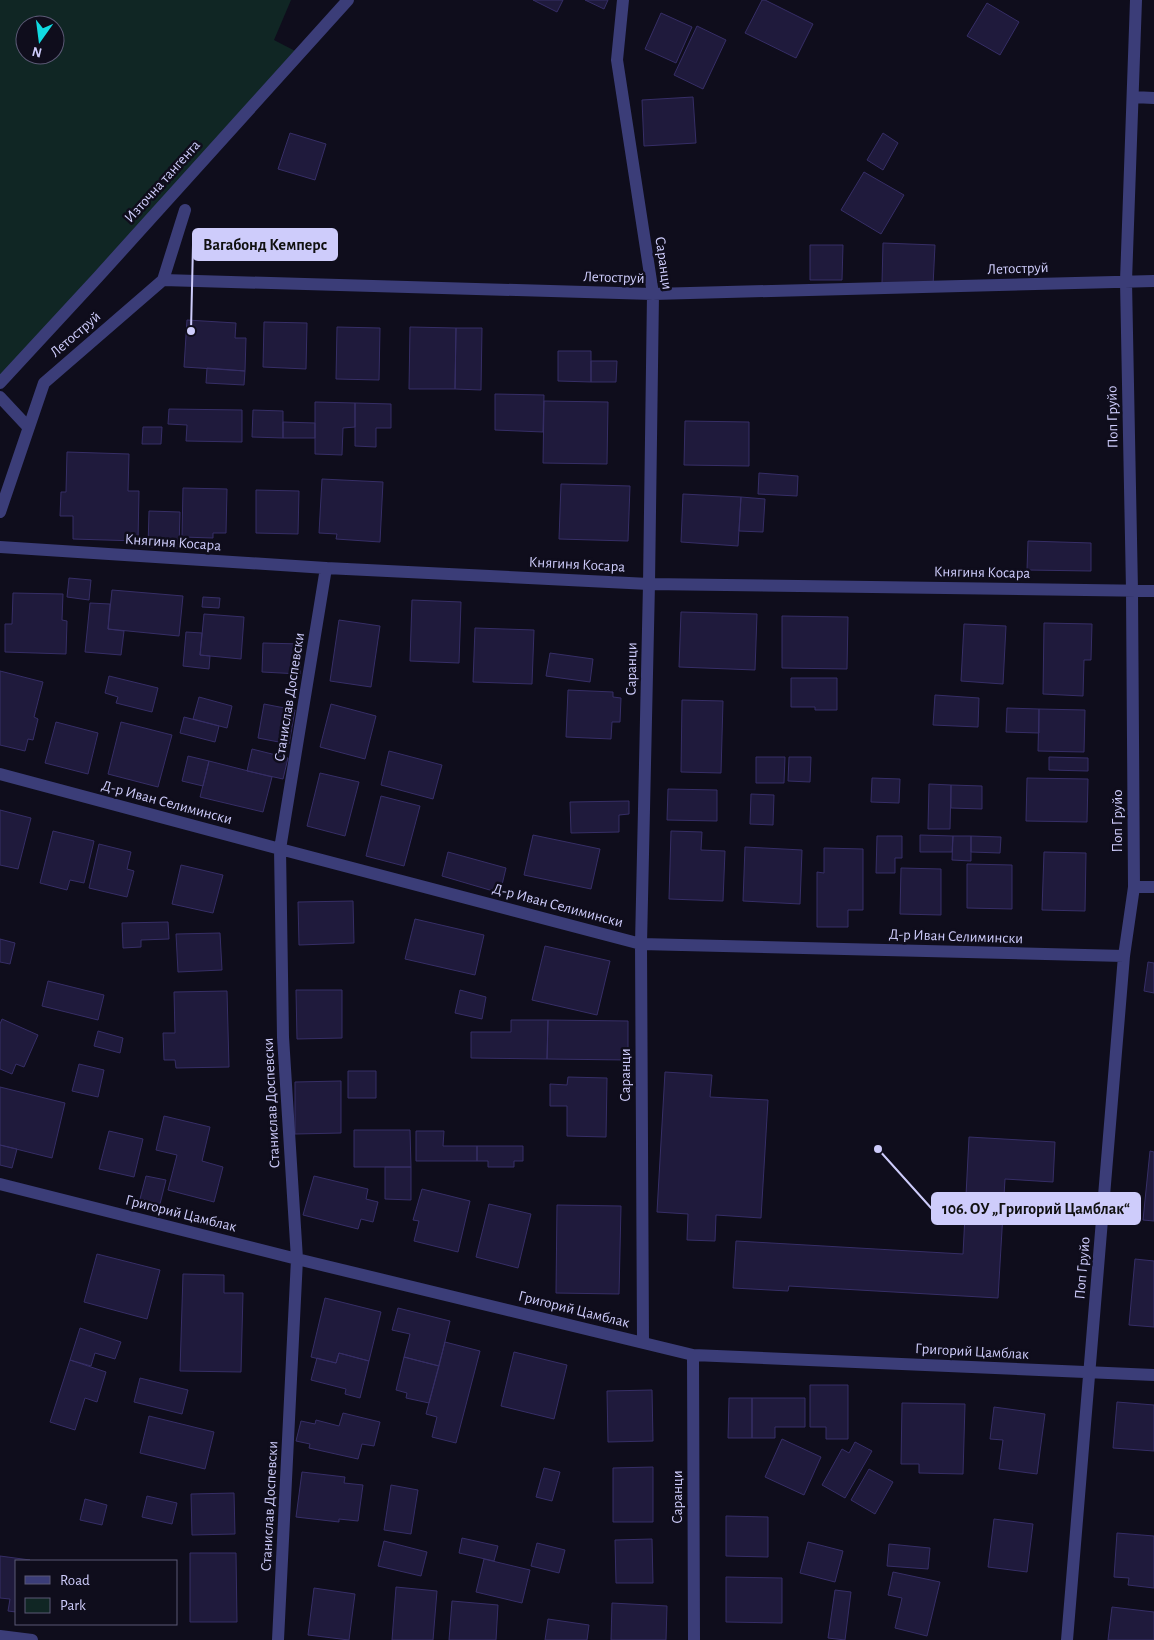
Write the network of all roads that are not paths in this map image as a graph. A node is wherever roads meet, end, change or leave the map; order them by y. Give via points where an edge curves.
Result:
1 (348, 0) edge
2 (623, 0) edge
3 (1136, 0) edge
4 (1133, 97) junction
5 (1154, 98) edge
6 (185, 210) dead end
7 (163, 280) junction
8 (1154, 280) edge
9 (1126, 281) junction
10 (653, 294) junction
11 (0, 383) edge
12 (0, 397) edge
13 (28, 427) junction
14 (0, 512) edge
15 (0, 547) edge
16 (326, 568) junction
17 (649, 584) junction
18 (1132, 590) junction
19 (1154, 591) edge
20 (0, 774) edge
21 (280, 849) junction
22 (1134, 887) junction
23 (1154, 887) edge
24 (641, 944) junction
25 (1124, 956) junction
26 (0, 1184) edge
27 (297, 1259) junction
28 (643, 1342) junction
29 (693, 1355) junction
30 (1090, 1372) junction
31 (1154, 1375) edge
32 (0, 1636) edge
33 (32, 1640) edge
34 (278, 1640) edge
35 (694, 1640) edge
36 (1067, 1640) edge

1 - 11 street, Източна тангента
2 - 10 street, Саранци via 617,60
3 - 4 street, Поп Груйо
4 - 5 street
4 - 9 street, Поп Груйо
6 - 7 street
7 - 10 street, Летоструй
7 - 13 street, Летоструй via 44,383
8 - 9 street, Летоструй
9 - 10 street, Летоструй
9 - 18 street, Поп Груйо
10 - 17 street, Саранци
12 - 13 street
13 - 14 street, Летоструй
15 - 16 street, Княгиня Косара
16 - 17 street, Княгиня Косара
16 - 21 street, Станислав Доспевски
17 - 18 street, Княгиня Косара
17 - 24 street, Саранци
18 - 19 street, Княгиня Косара
18 - 22 street, Поп Груйо
20 - 21 street, Д-р Иван Селимински
21 - 24 street, Д-р Иван Селимински
21 - 27 street, Станислав Доспевски via 283,1037
22 - 23 street
22 - 25 street, Поп Груйо
24 - 25 street, Д-р Иван Селимински
24 - 28 street, Саранци
25 - 30 street, Поп Груйо
26 - 27 street, Григорий Цамблак
27 - 28 street, Григорий Цамблак
27 - 34 street, Станислав Доспевски
28 - 29 street, Григорий Цамблак
29 - 30 street, Григорий Цамблак
29 - 35 street, Саранци
30 - 31 street, Григорий Цамблак
30 - 36 street, Поп Груйо
32 - 33 street

